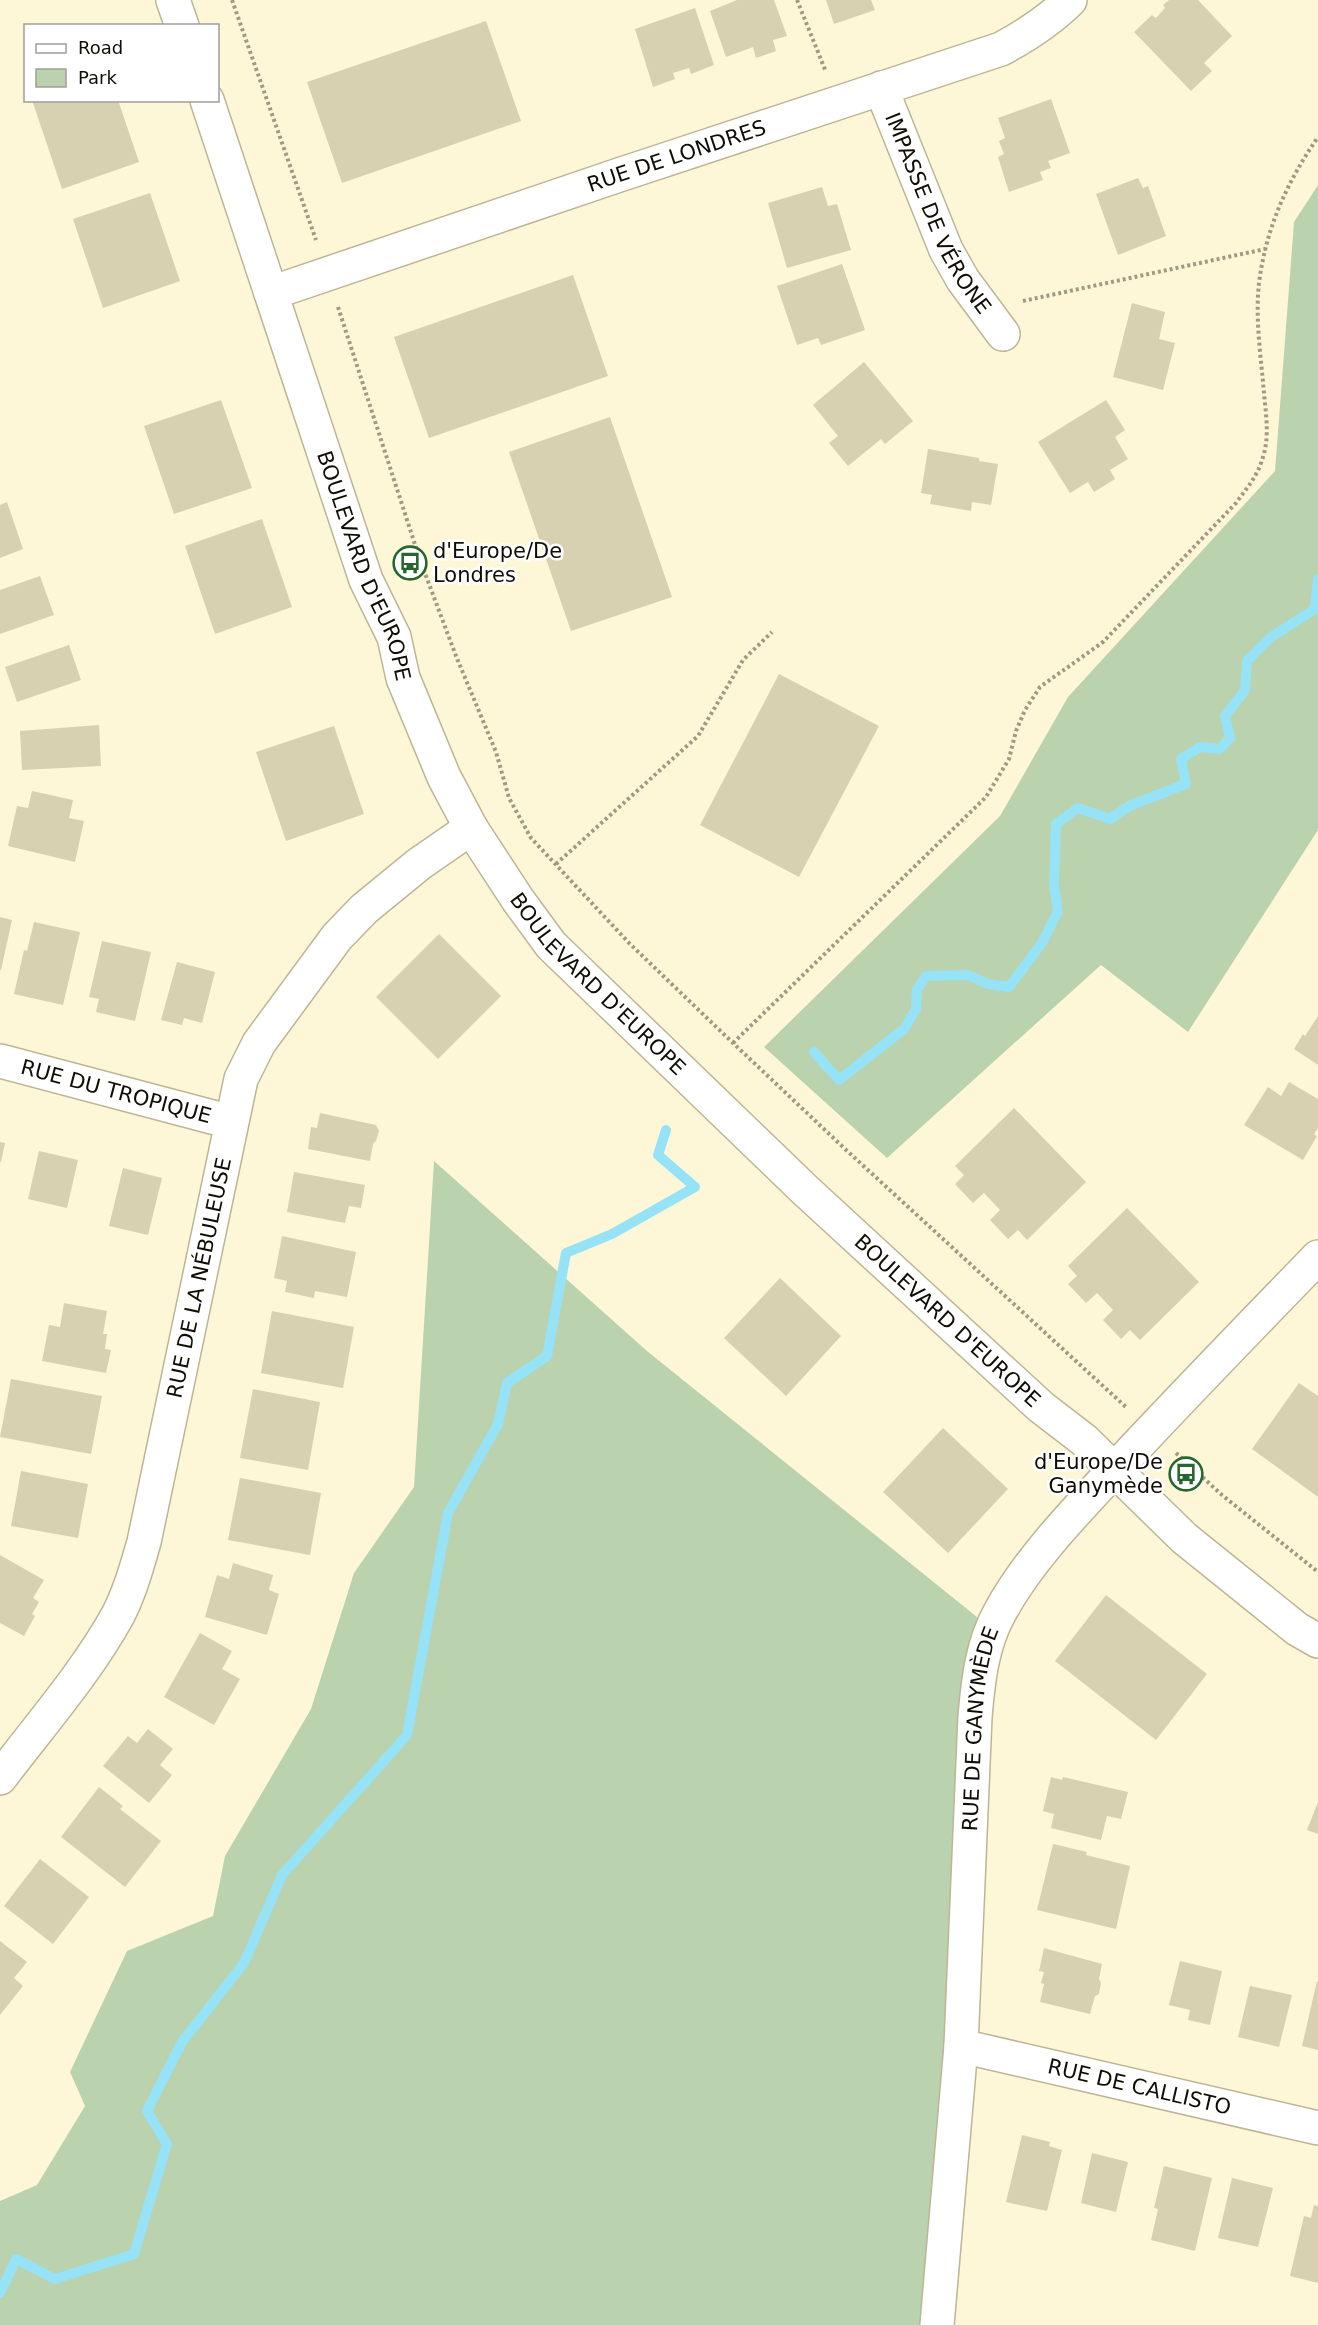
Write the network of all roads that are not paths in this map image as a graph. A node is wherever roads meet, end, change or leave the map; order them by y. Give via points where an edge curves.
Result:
1 (173, 0) edge
2 (1070, 0) edge
3 (181, 24) edge
4 (881, 87) junction
5 (208, 102) edge
6 (271, 293) junction
7 (994, 322) road end
8 (471, 828) junction
9 (0, 1061) edge
10 (231, 1122) junction
11 (1318, 1257) edge
12 (1114, 1470) junction
13 (1318, 1641) edge
14 (0, 1778) edge
15 (961, 2046) junction
16 (1318, 2128) edge
17 (937, 2325) edge

1 - 3 street
2 - 4 street, RUE DE LONDRES via 1030,33 1001,49
4 - 6 street, RUE DE LONDRES
4 - 7 street, IMPASSE DE VÉRONE via 946,250
5 - 6 street, BOULEVARD D'EUROPE
6 - 8 street, BOULEVARD D'EUROPE via 366,580 394,637 403,678 441,769
8 - 10 street, RUE DE LA NÉBULEUSE via 363,909 337,937 259,1043 241,1079
8 - 12 street, BOULEVARD D'EUROPE via 551,945 590,984 805,1190
9 - 10 street, RUE DU TROPIQUE
10 - 14 street, RUE DE LA NÉBULEUSE via 134,1576 92,1658
11 - 12 street, RUE DE GANYMÈDE
12 - 13 street, BOULEVARD D'EUROPE via 1184,1538 1297,1629
12 - 15 street, RUE DE GANYMÈDE via 1018,1583 999,1613 985,1648 975,1717
15 - 16 street, RUE DE CALLISTO
15 - 17 street, RUE DE GANYMÈDE

